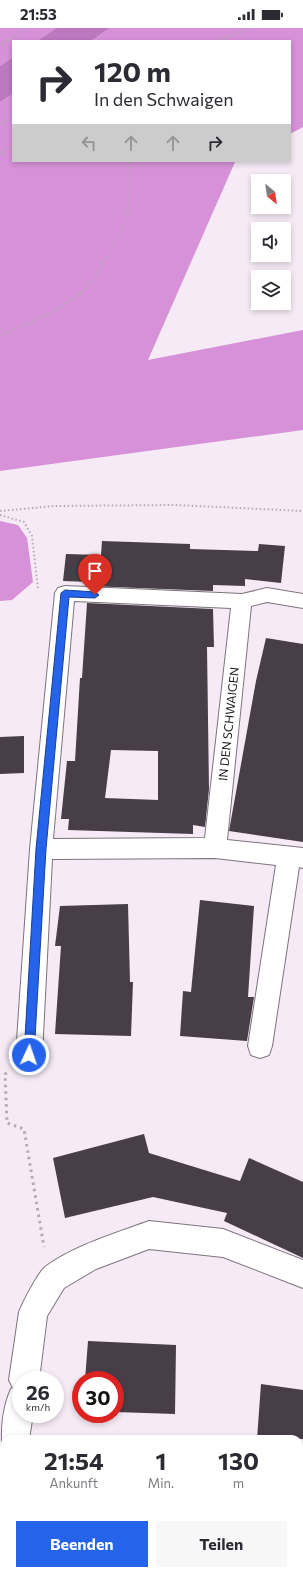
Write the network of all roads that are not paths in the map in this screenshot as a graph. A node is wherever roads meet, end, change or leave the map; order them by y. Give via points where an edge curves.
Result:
1 (242, 601) junction
2 (303, 601) edge
3 (215, 848) junction
4 (41, 849) junction
5 (296, 857) edge
6 (260, 1046) dead end
7 (29, 1055) road end
8 (303, 1274) edge
9 (25, 1371) edge
10 (17, 1423) edge
11 (15, 1435) edge

1 - 2 street via 267,595
1 - 3 street, IN DEN SCHWAIGEN
1 - 4 street via 65,593
3 - 4 street
3 - 5 street
4 - 7 street
5 - 6 street
8 - 9 street via 223,1244 149,1235 88,1258 54,1278 33,1312
10 - 11 street

